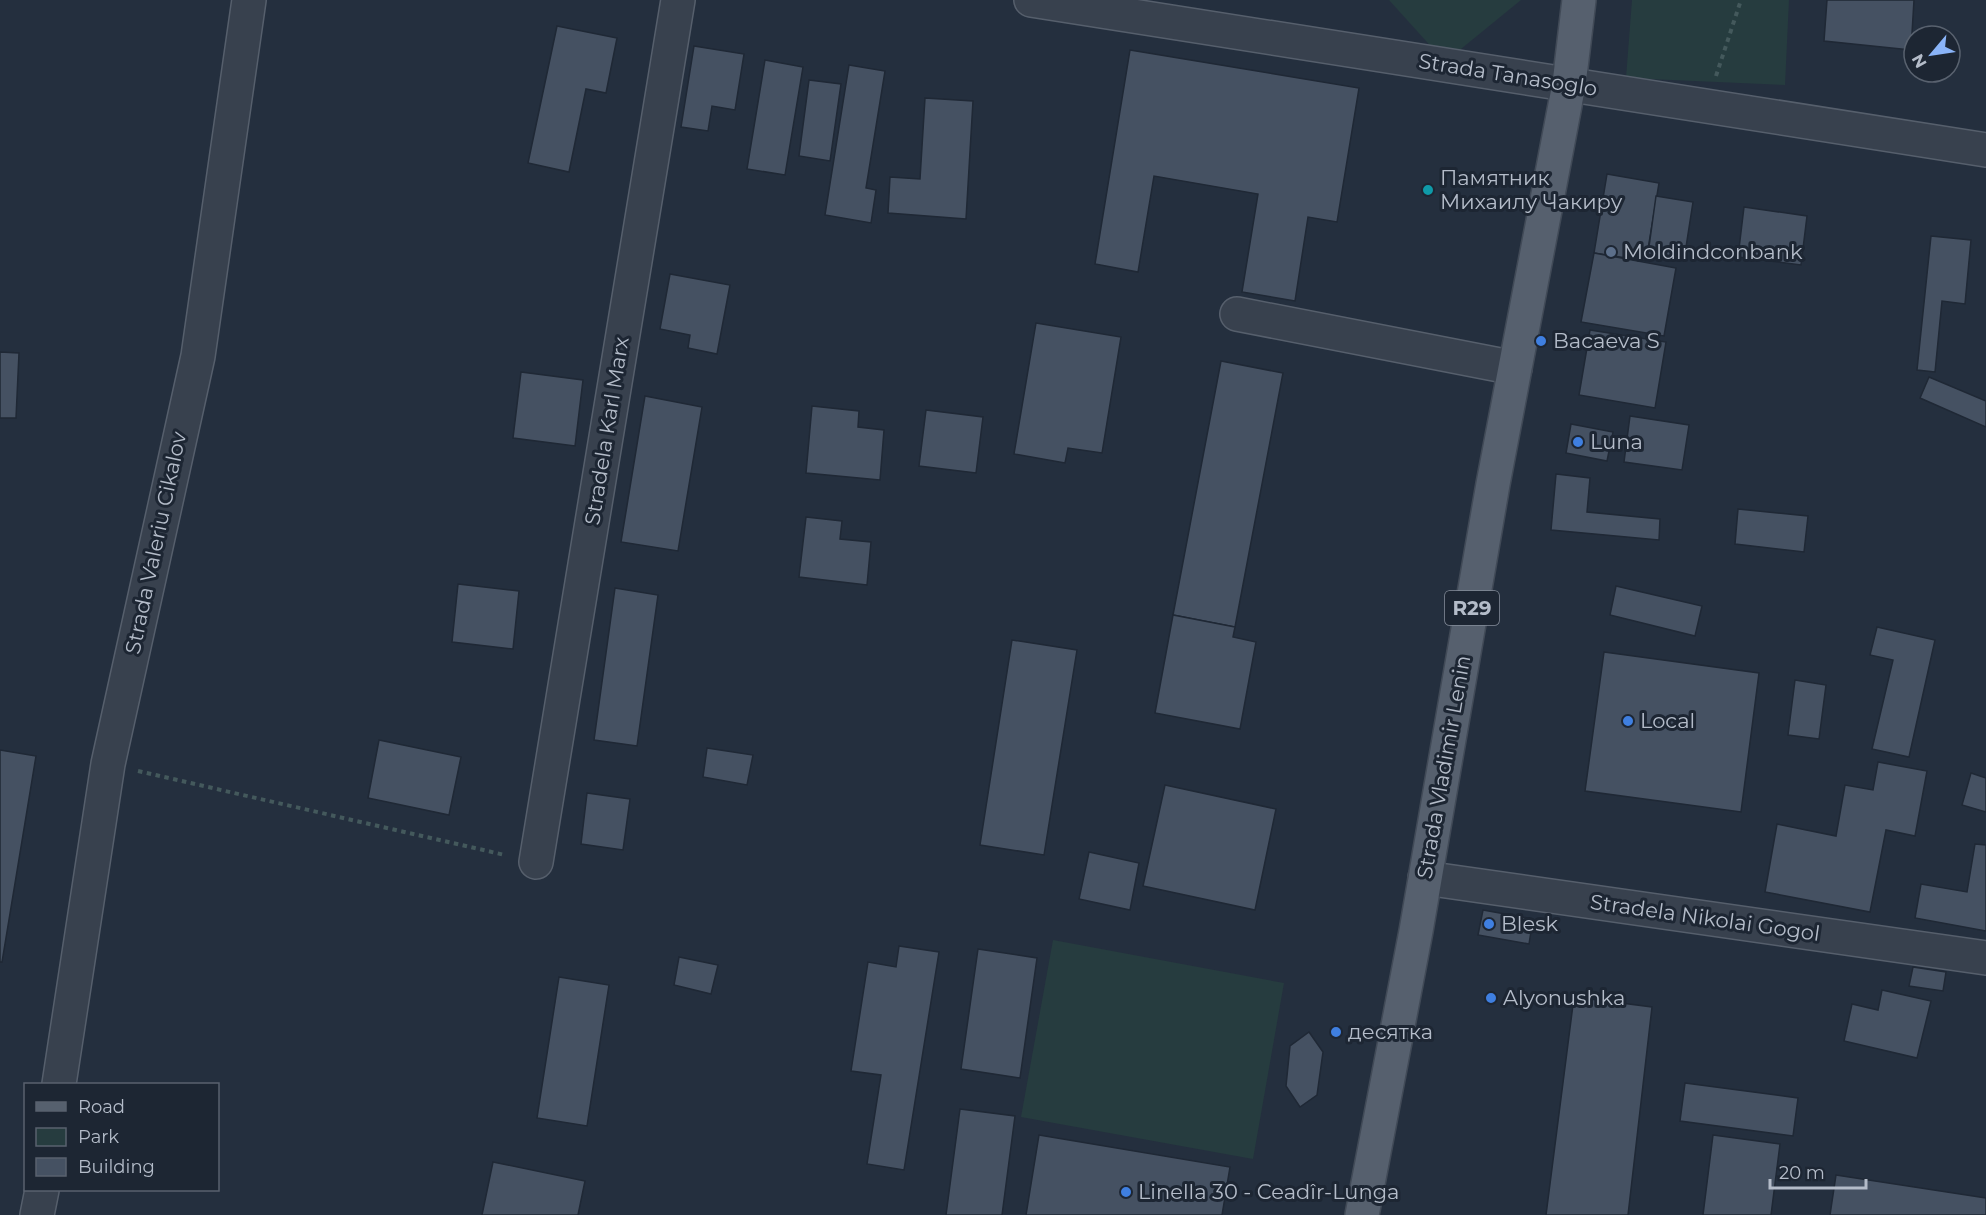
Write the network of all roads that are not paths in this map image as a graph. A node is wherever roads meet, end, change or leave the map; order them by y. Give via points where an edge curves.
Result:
1 (249, 0) edge
2 (678, 0) edge
3 (1031, 0) edge
4 (1579, 0) edge
5 (1569, 84) junction
6 (1986, 150) edge
7 (1237, 314) dead end
8 (1515, 368) junction
9 (536, 862) road end
10 (1425, 879) junction
11 (1986, 958) edge
12 (59, 1083) edge
13 (42, 1191) edge
14 (37, 1215) edge
15 (1362, 1215) edge

1 - 12 street, Strada Valeriu Cikalov via 198,356 108,764
2 - 9 street, Stradela Karl Marx
3 - 5 street, Strada Tanasoglo
4 - 5 main road, Strada Vladimir Lenin / R29
5 - 6 street, Strada Tanasoglo
5 - 8 main road, Strada Vladimir Lenin / R29
7 - 8 street
8 - 10 main road, Strada Vladimir Lenin / R29
10 - 11 street, Stradela Nikolai Gogol
10 - 15 main road, Strada Vladimir Lenin / R29
13 - 14 street

